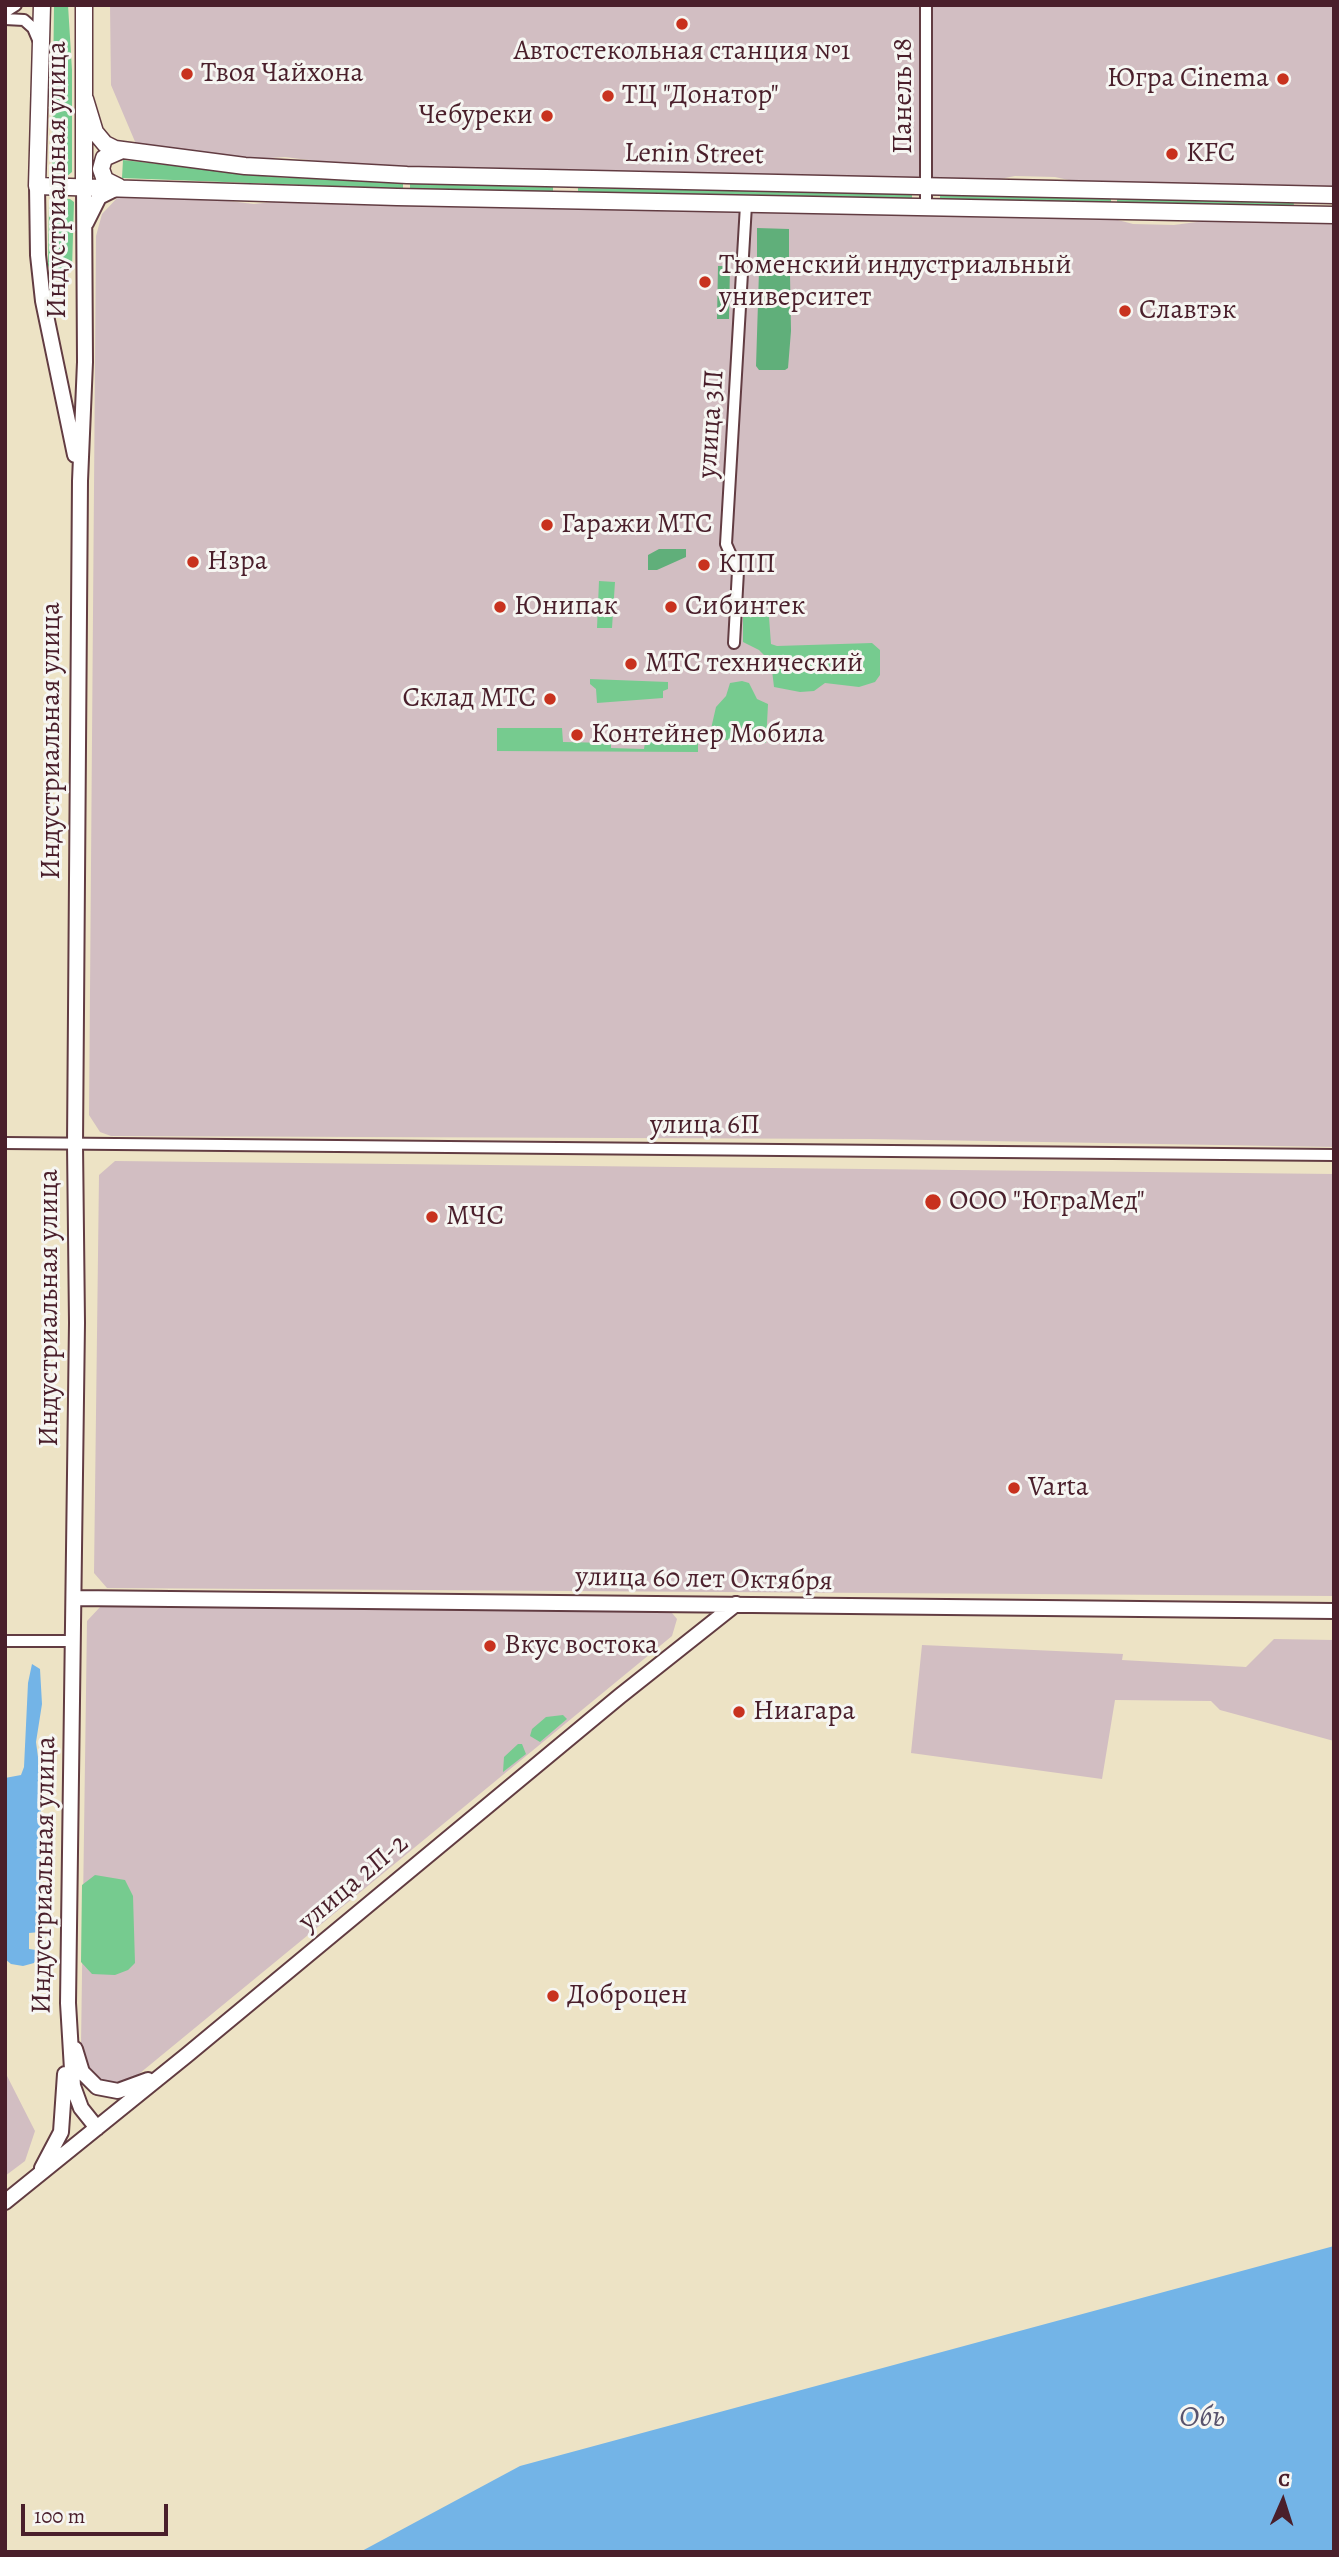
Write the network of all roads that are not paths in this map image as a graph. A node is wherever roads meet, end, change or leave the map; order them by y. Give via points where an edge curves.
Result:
1 (16, 5) edge
2 (42, 5) edge
3 (84, 5) edge
4 (926, 5) edge
5 (5, 12) edge
6 (5, 19) edge
7 (41, 48) junction
8 (85, 99) junction
9 (120, 151) junction
10 (565, 179) junction
11 (37, 186) junction
12 (84, 186) junction
13 (926, 186) junction
14 (119, 187) junction
15 (1304, 194) junction
16 (1334, 195) edge
17 (564, 201) junction
18 (746, 205) junction
19 (926, 207) junction
20 (1303, 215) junction
21 (1334, 215) edge
22 (82, 235) junction
23 (80, 481) junction
24 (734, 643) dead end
25 (5, 1143) edge
26 (75, 1144) junction
27 (1334, 1155) edge
28 (74, 1598) junction
29 (736, 1604) junction
30 (1334, 1611) edge
31 (5, 1641) edge
32 (73, 1641) junction
33 (68, 2003) junction
34 (166, 2072) junction
35 (97, 2128) junction
36 (35, 2179) junction
37 (5, 2202) edge

1 - 5 street
2 - 7 main road, Индустриальная улица
3 - 8 main road, Индустриальная улица
4 - 13 street, Панель 18
6 - 7 street via 18,18 29,24
7 - 11 main road, Индустриальная улица
8 - 9 main road via 97,136
8 - 12 main road, Индустриальная улица
9 - 10 main road, Lenin Street via 323,171
9 - 14 main road via 104,158 101,169 105,180
10 - 13 main road, Lenin Street
10 - 17 main road
11 - 12 main road, Lenin Street
11 - 23 main road, Индустриальная улица via 43,301
12 - 14 main road, Lenin Street
12 - 22 main road, Индустриальная улица
13 - 15 main road, Lenin Street
13 - 19 street, Панель 18
14 - 17 main road, Lenin Street
14 - 22 main road via 95,202
15 - 16 main road, Lenin Street
15 - 20 main road
17 - 18 main road, Lenin Street
18 - 19 main road, Lenin Street
18 - 24 street, улица 3П via 726,544 738,571
19 - 20 main road, Lenin Street
20 - 21 main road, Lenin Street
22 - 23 main road, Индустриальная улица via 85,362
23 - 26 main road, Индустриальная улица
25 - 26 street, улица 6П
26 - 27 street, улица 6П
26 - 28 main road, Индустриальная улица
28 - 29 main road, улица 60 лет Октября
28 - 32 main road, Индустриальная улица
29 - 30 main road, улица 60 лет Октября
29 - 34 main road, улица 2П-2 via 482,1808
31 - 32 street
32 - 33 main road, Индустриальная улица
33 - 34 main road via 78,2060 97,2087 118,2091
33 - 35 main road, Индустриальная улица via 73,2086 81,2108
33 - 36 main road via 61,2132
34 - 35 main road, улица 2П-2
35 - 36 main road, улица 2П-2
36 - 37 main road, улица 2П-2

